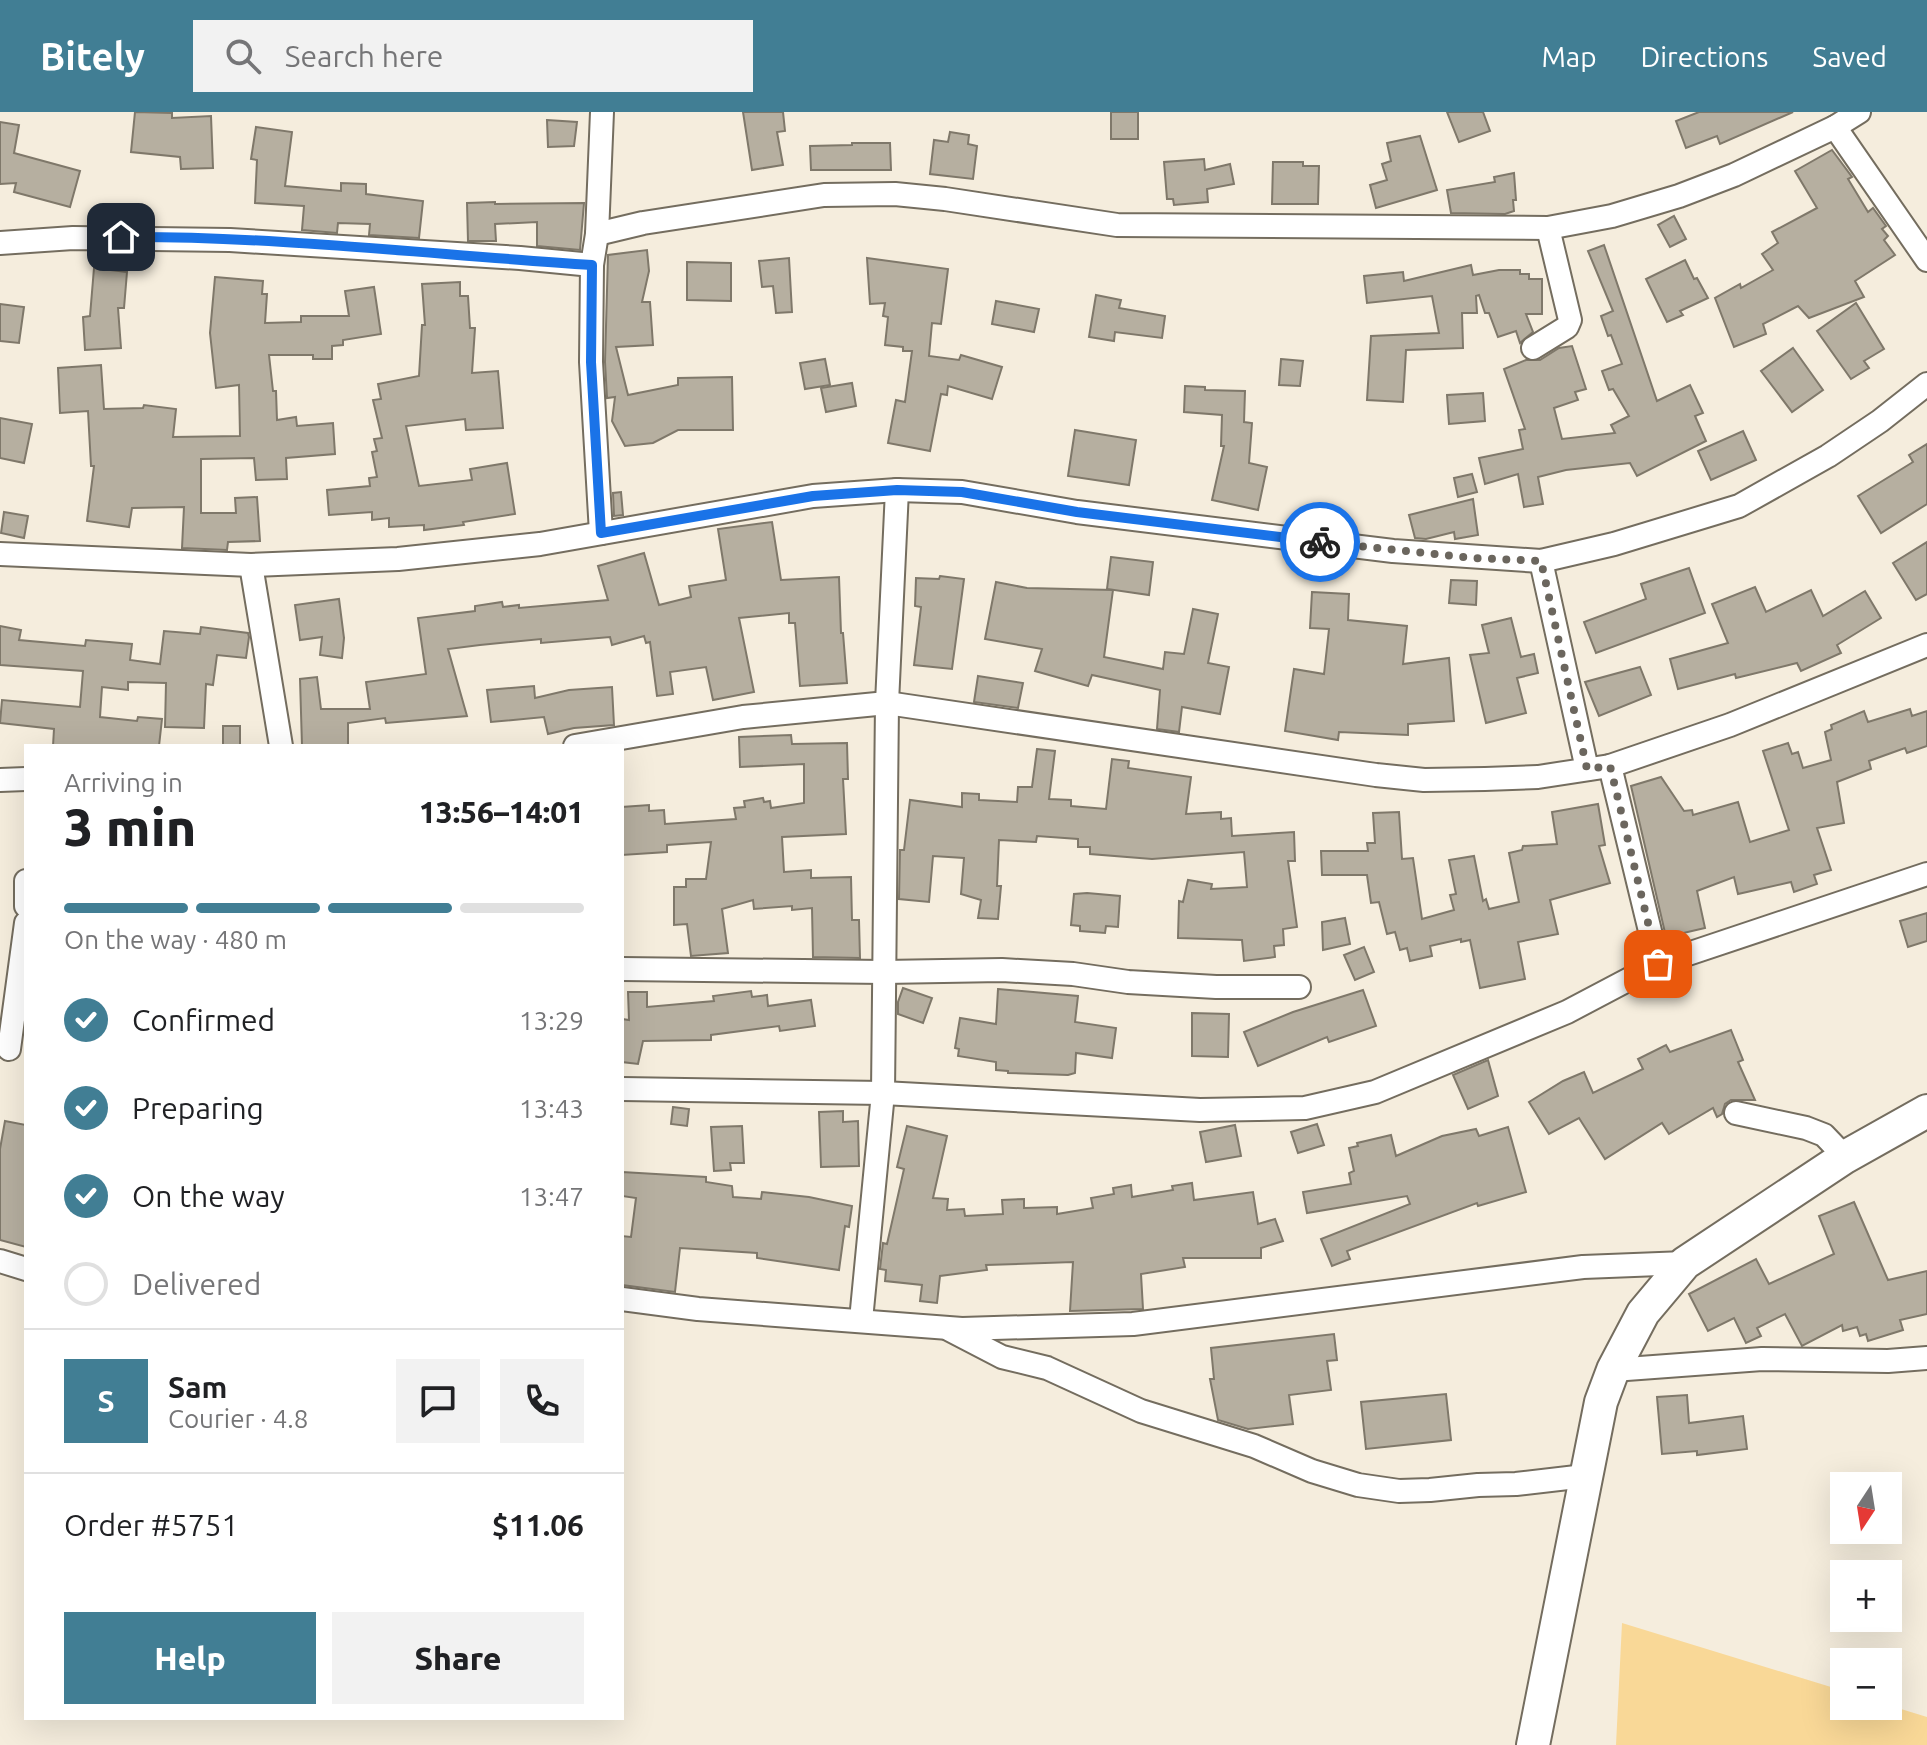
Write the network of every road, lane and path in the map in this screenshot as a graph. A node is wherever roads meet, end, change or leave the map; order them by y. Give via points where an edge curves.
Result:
1 (602, 112) edge
2 (1859, 112) edge
3 (1835, 127) junction
4 (1548, 228) junction
5 (597, 234) junction
6 (0, 243) edge
7 (1927, 260) edge
8 (592, 265) junction
9 (1533, 348) dead end
10 (1927, 384) edge
11 (897, 490) junction
12 (601, 533) junction
13 (0, 554) edge
14 (1541, 561) junction
15 (251, 565) junction
16 (1927, 645) edge
17 (887, 703) junction
18 (281, 744) edge
19 (587, 744) edge
20 (1610, 766) junction
21 (1587, 769) junction
22 (24, 779) edge
23 (0, 780) edge
24 (1927, 874) edge
25 (24, 941) edge
26 (1658, 964) junction
27 (624, 969) edge
28 (884, 972) junction
29 (1299, 987) dead end
30 (12, 1049) edge
31 (624, 1089) edge
32 (883, 1093) junction
33 (1927, 1111) edge
34 (1736, 1113) dead end
35 (1845, 1157) junction
36 (0, 1261) edge
37 (1685, 1263) junction
38 (24, 1268) edge
39 (624, 1299) edge
40 (861, 1320) junction
41 (945, 1327) junction
42 (1927, 1358) edge
43 (1613, 1370) junction
44 (1585, 1476) junction
45 (1533, 1745) edge

1 - 5 street
2 - 3 street
3 - 4 street via 1679,196
3 - 7 street
4 - 5 street via 1117,225 895,194 824,195
4 - 9 street via 1570,320
5 - 8 street
6 - 8 street via 216,240
8 - 12 street via 591,362
10 - 14 street via 1828,456 1739,506
11 - 12 street via 813,496
11 - 14 street via 962,492 1077,512 1393,551
11 - 17 street
12 - 15 street via 398,559
13 - 15 street
14 - 21 street
15 - 18 street
16 - 20 street via 1730,725
17 - 19 street via 743,717
17 - 21 street via 1424,780 1538,777
17 - 28 street
20 - 21 street
20 - 26 street
22 - 23 street
24 - 26 street
25 - 30 street
26 - 32 street via 1567,1012 1375,1092 1305,1108 1200,1110
27 - 28 street
28 - 29 street via 1002,970 1128,982
28 - 32 street
31 - 32 street
32 - 40 street
33 - 35 main road
34 - 35 street via 1824,1135
35 - 37 main road
36 - 38 street
37 - 41 street via 1583,1267 1133,1324
37 - 43 main road via 1643,1313
39 - 40 street
40 - 41 street
41 - 44 street via 1002,1357 1047,1368 1141,1411 1358,1485 1430,1490
42 - 43 street via 1762,1359
43 - 44 main road
44 - 45 main road

